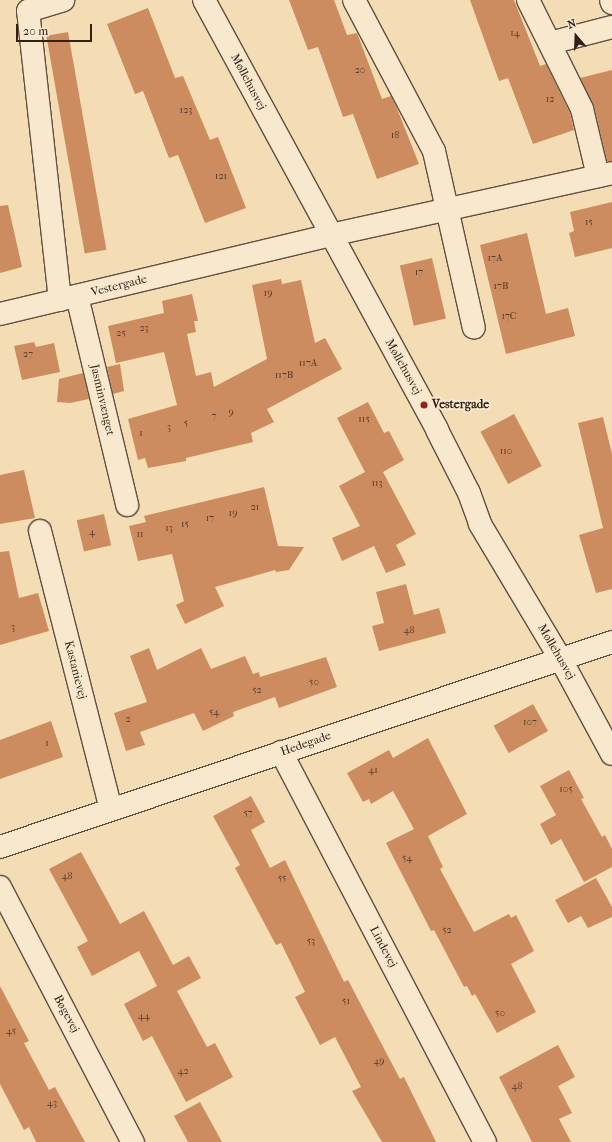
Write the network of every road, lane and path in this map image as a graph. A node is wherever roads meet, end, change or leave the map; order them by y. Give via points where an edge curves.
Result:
1 (63, 0) edge
2 (204, 0) edge
3 (354, 0) edge
4 (528, 0) edge
5 (611, 0) edge
6 (612, 3) edge
7 (612, 27) edge
8 (550, 43) junction
9 (605, 175) edge
10 (447, 208) junction
11 (331, 235) junction
12 (68, 298) junction
13 (0, 314) edge
14 (474, 328) dead end
15 (127, 505) dead end
16 (40, 531) dead end
17 (612, 642) edge
18 (560, 658) junction
19 (281, 752) junction
20 (612, 754) edge
21 (111, 809) junction
22 (0, 847) edge
23 (0, 887) edge
24 (133, 1142) edge
25 (485, 1142) edge

1 - 12 street, Jasminvænget via 28,11
2 - 11 street, Møllehusvej
3 - 10 street via 434,151
4 - 8 street
5 - 6 street
7 - 8 street
8 - 9 street via 582,109
9 - 10 street, Vestergade
10 - 11 street, Vestergade
10 - 14 street
11 - 12 street, Vestergade
11 - 18 street, Møllehusvej via 437,430 469,493 480,524
12 - 13 street, Vestergade
12 - 15 street, Jasminvænget
16 - 21 street, Kastanievej
17 - 18 street, Hedegade
18 - 19 street, Hedegade
18 - 20 street, Møllehusvej
19 - 21 street, Hedegade
19 - 25 street, Lindevej
21 - 22 street, Hedegade
23 - 24 street, Bøgevej

